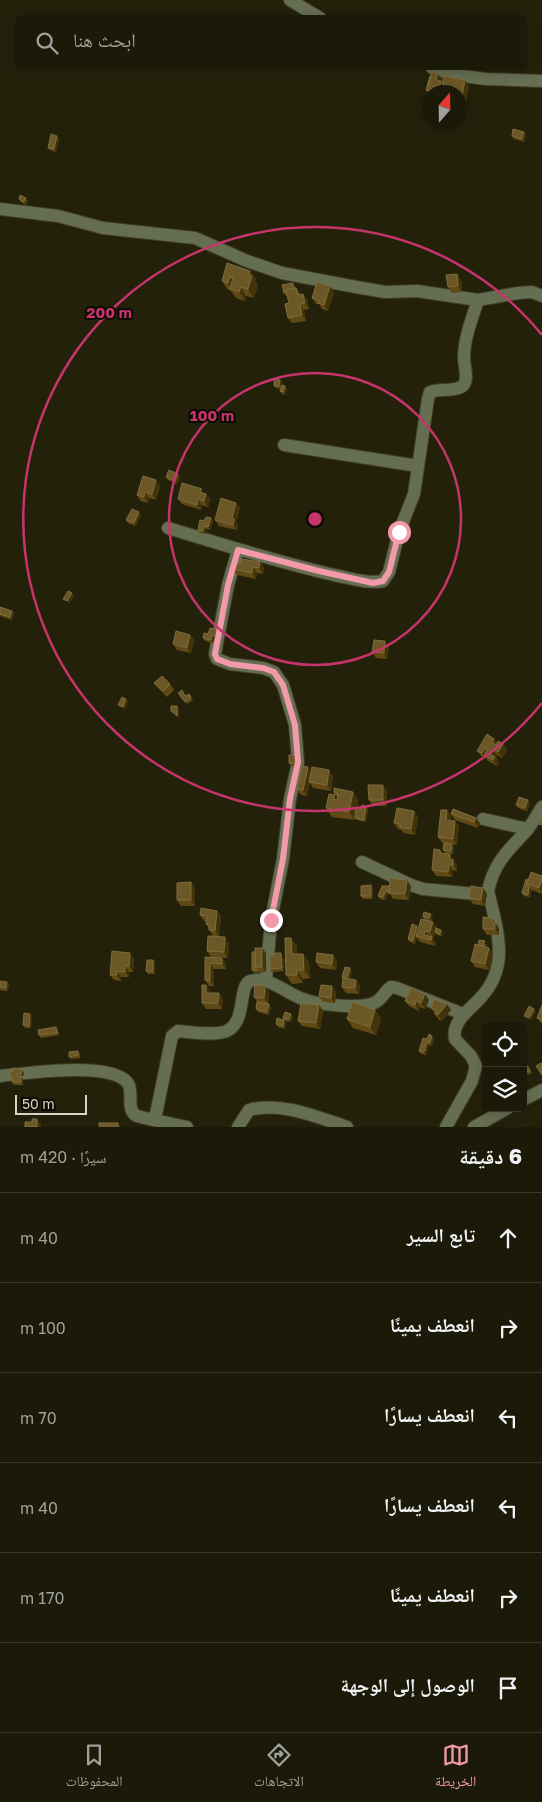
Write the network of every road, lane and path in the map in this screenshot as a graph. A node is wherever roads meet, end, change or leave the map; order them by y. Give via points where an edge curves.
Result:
1 (290, 0) edge
2 (315, 15) edge
3 (439, 70) edge
4 (542, 81) edge
5 (0, 209) edge
6 (542, 296) edge
7 (478, 300) junction
8 (284, 445) dead end
9 (418, 466) junction
10 (168, 528) dead end
11 (238, 550) junction
12 (542, 807) edge
13 (483, 819) dead end
14 (528, 828) junction
15 (362, 862) dead end
16 (489, 895) junction
17 (266, 981) junction
18 (463, 1014) junction
19 (0, 1076) edge
20 (542, 1090) edge
21 (527, 1098) edge
22 (501, 1112) edge
23 (155, 1119) junction
24 (187, 1127) edge
25 (238, 1127) edge
26 (347, 1127) edge
27 (446, 1127) edge
28 (474, 1127) edge

1 - 2 street
3 - 4 street via 478,78
5 - 7 street via 58,216 104,228 195,238 282,273 356,288 385,292 417,291
6 - 7 street via 532,292
7 - 9 street via 467,336 464,385 430,392
8 - 9 street
9 - 11 street via 414,494 399,532 389,572 383,581 373,583
10 - 11 street
11 - 17 street via 215,654 217,659 230,664 274,672 283,685 295,725 298,750 271,920
12 - 14 street
13 - 14 street
14 - 16 street via 500,860 490,882
15 - 16 street via 411,886
16 - 18 street via 498,943 498,964 487,990
17 - 18 street via 300,999 346,1005 373,1004 391,987 397,988
17 - 23 street via 246,984 240,1015 227,1031 174,1033
18 - 27 street via 454,1036 474,1061 475,1072
19 - 23 street via 76,1069 118,1077 128,1085 133,1114
20 - 21 street
22 - 28 street
23 - 24 street
25 - 26 street via 249,1110 263,1108 306,1113

